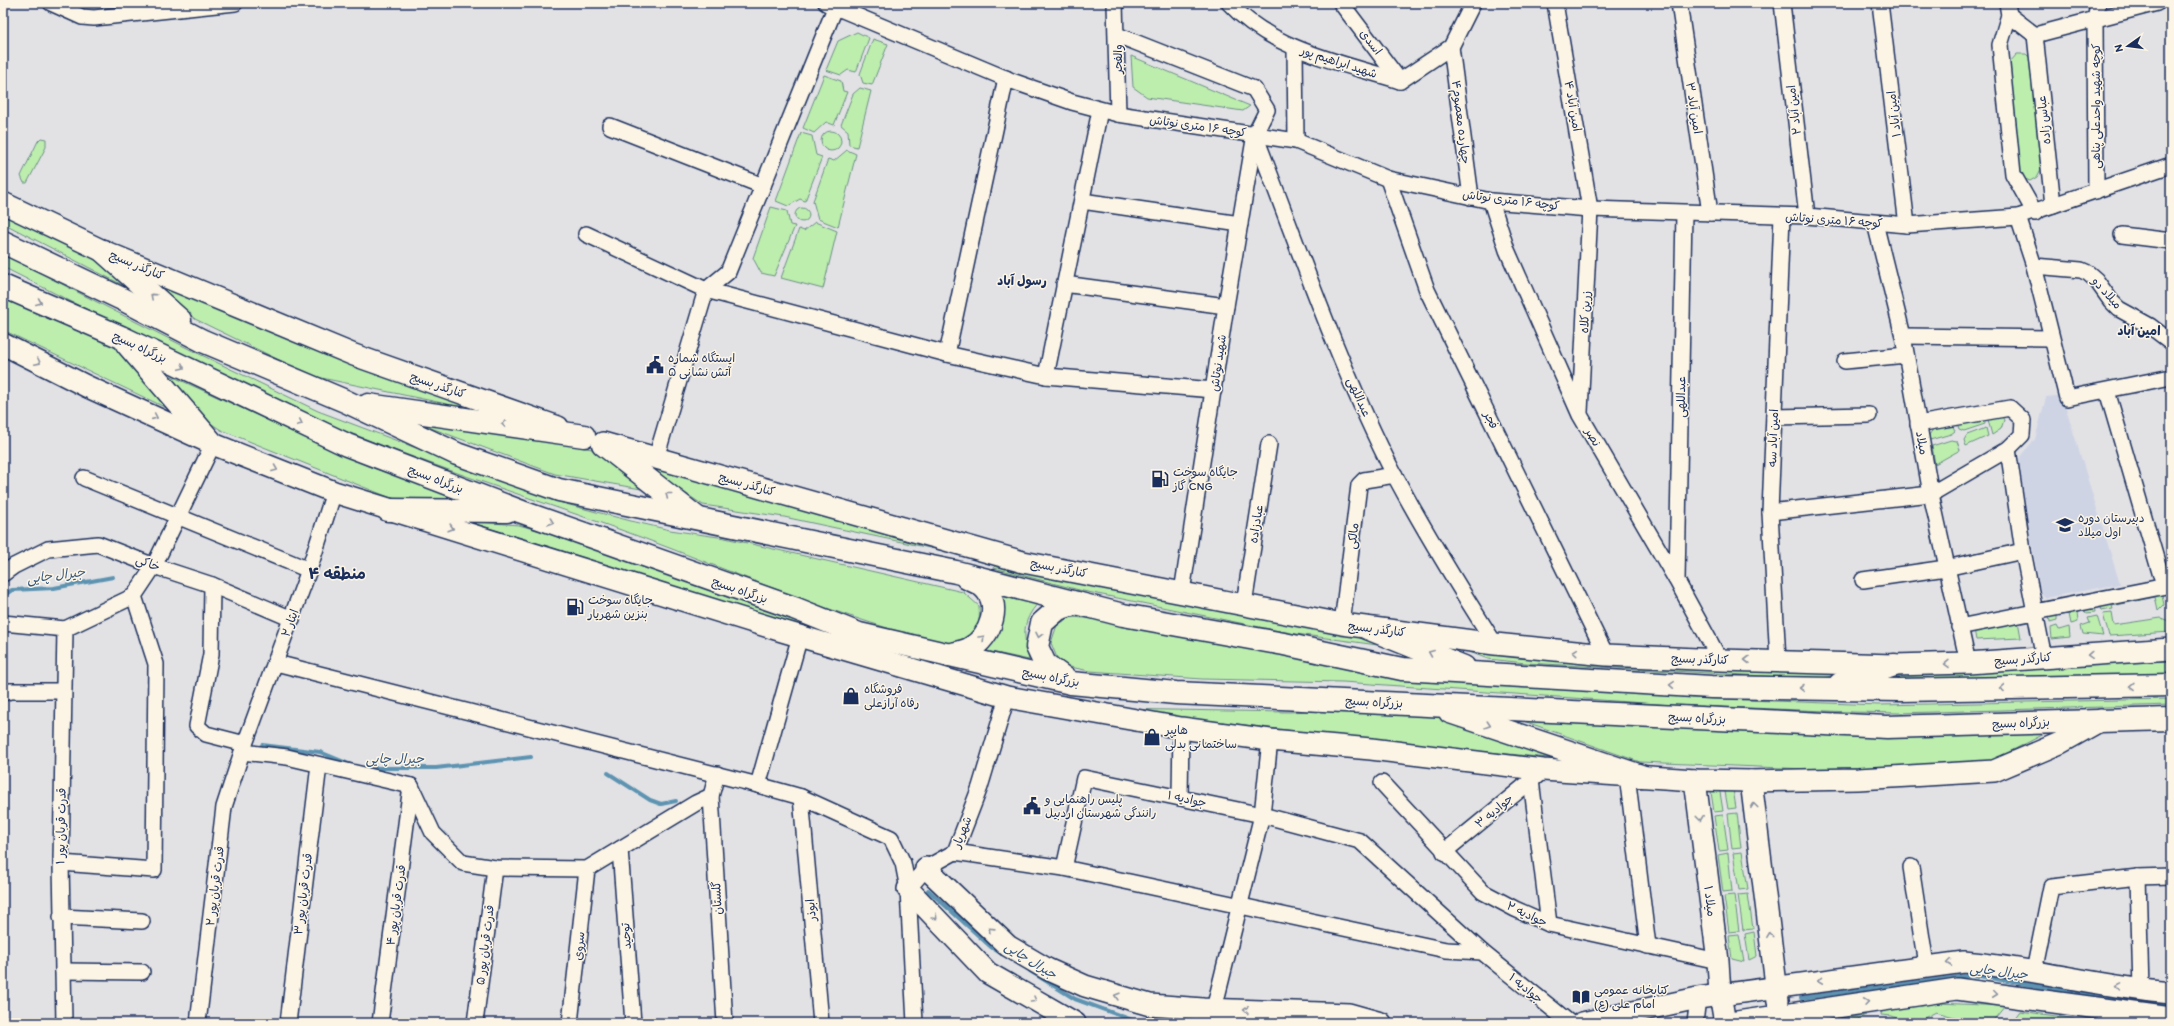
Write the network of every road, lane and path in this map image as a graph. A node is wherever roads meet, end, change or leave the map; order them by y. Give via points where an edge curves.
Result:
1 (51, 3) edge
2 (231, 3) edge
3 (1115, 3) edge
4 (1229, 3) edge
5 (1341, 3) edge
6 (1472, 3) edge
7 (1555, 3) edge
8 (1679, 3) edge
9 (1782, 3) edge
10 (1880, 3) edge
11 (2098, 3) edge
12 (2157, 3) edge
13 (833, 4) edge
14 (142, 8) edge
15 (2008, 9) edge
16 (2095, 20) junction
17 (1117, 35) junction
18 (2035, 35) junction
19 (1451, 47) junction
20 (1295, 48) junction
21 (1006, 78) junction
22 (1400, 81) junction
23 (1100, 110) junction
24 (1118, 114) junction
25 (610, 126) dead end
26 (1255, 134) junction
27 (1296, 141) junction
28 (2171, 165) edge
29 (1388, 179) junction
30 (763, 186) junction
31 (2096, 190) junction
32 (1471, 197) junction
33 (1082, 201) junction
34 (1491, 201) junction
35 (3, 203) edge
36 (2054, 205) junction
37 (1590, 209) junction
38 (1684, 213) junction
39 (1710, 213) junction
40 (2035, 213) junction
41 (1782, 216) junction
42 (1807, 216) junction
43 (2018, 217) junction
44 (1875, 223) junction
45 (1240, 224) junction
46 (1907, 225) junction
47 (586, 234) dead end
48 (2122, 235) dead end
49 (2171, 241) edge
50 (3, 242) edge
51 (103, 251) junction
52 (2034, 266) junction
53 (1064, 284) junction
54 (3, 286) edge
55 (706, 290) junction
56 (1226, 306) junction
57 (1903, 336) junction
58 (121, 337) junction
59 (2051, 338) junction
60 (203, 341) junction
61 (2171, 342) edge
62 (3, 344) edge
63 (947, 354) junction
64 (1906, 355) junction
65 (1845, 361) dead end
66 (1046, 376) junction
67 (2171, 377) edge
68 (1214, 390) junction
69 (2107, 391) junction
70 (346, 401) junction
71 (1580, 415) junction
72 (1870, 415) dead end
73 (1774, 418) junction
74 (1918, 424) junction
75 (594, 440) junction
76 (213, 444) junction
77 (1269, 444) dead end
78 (2008, 449) junction
79 (656, 458) junction
80 (1395, 475) junction
81 (84, 478) dead end
82 (334, 492) junction
83 (1931, 494) junction
84 (388, 510) junction
85 (522, 512) junction
86 (1770, 512) junction
87 (178, 516) junction
88 (698, 519) junction
89 (2023, 551) junction
90 (154, 566) junction
91 (1946, 568) junction
92 (310, 570) junction
93 (956, 572) junction
94 (3, 574) edge
95 (1863, 580) dead end
96 (1677, 581) junction
97 (212, 585) junction
98 (2167, 585) edge
99 (1182, 592) junction
100 (134, 596) junction
101 (1077, 603) junction
102 (1244, 604) junction
103 (2034, 612) junction
104 (292, 618) junction
105 (3, 623) edge
106 (1342, 624) junction
107 (1959, 627) junction
108 (1367, 628) junction
109 (65, 629) junction
110 (800, 636) junction
111 (1495, 644) junction
112 (2171, 649) edge
113 (948, 655) junction
114 (1606, 655) junction
115 (2044, 658) junction
116 (1720, 660) junction
117 (1778, 660) junction
118 (276, 663) junction
119 (1968, 663) junction
120 (1894, 665) junction
121 (1480, 673) junction
122 (1071, 683) junction
123 (2171, 685) edge
124 (1828, 688) junction
125 (63, 691) junction
126 (3, 693) edge
127 (1007, 697) junction
128 (1425, 704) junction
129 (2171, 719) edge
130 (2101, 720) junction
131 (1181, 728) junction
132 (1270, 740) junction
133 (244, 748) junction
134 (319, 766) junction
135 (717, 774) junction
136 (1537, 775) junction
137 (1634, 775) junction
138 (1695, 780) junction
139 (1751, 781) junction
140 (1382, 783) dead end
141 (758, 785) junction
142 (411, 786) junction
143 (711, 796) junction
144 (801, 797) junction
145 (1180, 798) junction
146 (1262, 815) junction
147 (620, 849) junction
148 (955, 852) junction
149 (1444, 852) junction
150 (61, 864) junction
151 (1911, 867) dead end
152 (494, 868) junction
153 (926, 868) junction
154 (1064, 868) junction
155 (587, 869) junction
156 (2171, 876) edge
157 (2138, 877) junction
158 (908, 889) junction
159 (1241, 907) junction
160 (61, 917) junction
161 (142, 921) dead end
162 (1549, 924) junction
163 (1648, 946) junction
164 (1482, 952) junction
165 (1773, 956) junction
166 (1718, 961) junction
167 (1926, 965) junction
168 (62, 971) junction
169 (2034, 971) junction
170 (142, 972) dead end
171 (1776, 987) junction
172 (2141, 990) junction
173 (2171, 992) edge
174 (1720, 994) junction
175 (1698, 998) junction
176 (1214, 1009) junction
177 (1780, 1015) junction
178 (2171, 1018) edge
179 (64, 1023) edge
180 (198, 1023) edge
181 (288, 1023) edge
182 (380, 1023) edge
183 (475, 1023) edge
184 (570, 1023) edge
185 (633, 1023) edge
186 (725, 1023) edge
187 (821, 1023) edge
188 (915, 1023) edge
189 (1075, 1023) edge
190 (1381, 1023) edge
191 (1570, 1023) edge
192 (1582, 1023) edge
193 (1695, 1023) edge
194 (1725, 1023) edge
195 (1730, 1023) edge

1 - 14 street via 69,12 94,18
2 - 14 street
3 - 17 street, والفجر
4 - 20 street, شهید ابراهیم پور via 1243,18
5 - 22 street, اسدی
6 - 19 street
7 - 37 street, ۴ امین آباد
8 - 39 street, ۳ امین آباد
9 - 42 street, ۲ امین آباد
10 - 46 street, ۱ امین آباد
11 - 16 street, کوچه شهید واحدعلی پناهی
12 - 16 street
13 - 21 street, کوچه ۱۶ متری نوتاش
13 - 30 street
15 - 18 street
15 - 40 street via 2000,45 2013,174
16 - 18 street
16 - 31 street, کوچه شهید واحدعلی پناهی
17 - 24 street, والفجر
17 - 26 street, شهید نوتاش via 1254,89 1267,110
18 - 36 street, عباس زاده
19 - 22 street
19 - 32 street, چهارده معصوم۴
20 - 22 street, شهید ابراهیم پور
20 - 27 street
21 - 23 street, کوچه ۱۶ متری نوتاش
21 - 63 street
23 - 24 street, کوچه ۱۶ متری نوتاش
23 - 33 street
24 - 26 street, کوچه ۱۶ متری نوتاش
25 - 30 street
26 - 27 street, کوچه ۱۶ متری نوتاش
26 - 45 street, شهید نوتاش
26 - 80 street, عبداللهی via 1333,337
27 - 29 street, کوچه ۱۶ متری نوتاش
28 - 31 street, کوچه ۱۶ متری نوتاش
29 - 32 street, کوچه ۱۶ متری نوتاش
29 - 114 street, فجر via 1427,290
30 - 55 street via 728,272
31 - 36 street, کوچه ۱۶ متری نوتاش
32 - 34 street, کوچه ۱۶ متری نوتاش
33 - 45 street
33 - 53 street
34 - 37 street, کوچه ۱۶ متری نوتاش
34 - 71 street, نصر via 1508,250
35 - 51 main road, کنارگذر بسیج
36 - 40 street, کوچه ۱۶ متری نوتاش
37 - 38 street, کوچه ۱۶ متری نوتاش
37 - 71 street, زرین کلاه
38 - 39 street, کوچه ۱۶ متری نوتاش
38 - 96 street, عبداللهی
39 - 41 street, کوچه ۱۶ متری نوتاش
40 - 43 street, کوچه ۱۶ متری نوتاش
41 - 42 street, کوچه ۱۶ متری نوتاش
41 - 73 street, امین آباد سه
42 - 44 street, کوچه ۱۶ متری نوتاش
43 - 46 street, کوچه ۱۶ متری نوتاش
43 - 52 street
44 - 46 street, کوچه ۱۶ متری نوتاش
44 - 57 street, میلاد
45 - 56 street, شهید نوتاش
47 - 55 street
48 - 49 street
50 - 60 highway
60 -> 51 highway
51 - 75 main road, کنارگذر بسیج via 354,355
52 - 59 street
52 - 61 street, میلاد دو via 2081,270 2088,273 2119,309 2150,326
53 - 56 street
53 - 66 street
54 -> 58 highway, بزرگراه بسیج
55 - 63 street
55 - 79 street
56 - 68 street, شهید نوتاش
57 - 59 street
57 - 64 street, میلاد
58 - 76 highway
58 -> 85 highway, بزرگراه بسیج via 347,445
59 - 69 street via 2067,398
60 - 70 highway
62 -> 76 main road via 86,386
63 - 66 street
64 - 65 street
64 - 74 street, میلاد
66 - 68 street
67 - 69 street
68 - 99 street, شهید نوتاش
69 - 98 street
75 -> 70 highway
70 - 88 highway via 457,454 559,490
71 - 96 street, نصر
72 - 73 street
73 - 86 street, امین آباد سه
74 - 78 street via 2010,408 2023,420 2022,435
74 - 83 street, میلاد
75 - 79 main road, کنارگذر بسیج
88 -> 75 highway
76 -> 82 main road
76 - 87 street
77 - 102 street, عبادزاده
78 - 83 street
78 - 89 street
79 - 99 main road, کنارگذر بسیج via 1023,562
80 - 106 street, مالکی via 1364,480 1359,485
80 - 111 street, عبداللهی via 1443,562
81 - 87 street
82 - 84 main road
82 - 92 street, ایثار ۲
83 - 86 street
83 - 91 street, میلاد
84 - 85 highway
84 -> 110 main road
85 -> 113 highway, بزرگراه بسیج via 794,608 859,634
86 - 117 street, امین آباد سه
87 - 90 street
87 - 92 street
88 - 93 highway
89 - 91 street
89 - 103 street
90 - 94 street, خاکی via 98,544 48,549
90 - 97 street, خاکی
90 - 100 street
91 - 95 street
91 - 107 street, میلاد
92 - 104 street, ایثار ۲
93 - 101 highway
113 -> 93 highway via 969,650 984,639 993,616 992,601 987,592 981,585
96 - 116 street, نصر
97 - 104 street, خاکی
97 - 133 street via 211,654 197,726 206,734
98 - 103 street
99 - 102 main road, کنارگذر بسیج
100 - 109 street
100 - 150 street via 156,664 154,870
101 - 121 highway via 1123,615 1284,644 1402,669
101 -> 122 highway via 1058,609 1042,623 1037,647 1045,664
102 - 106 main road, کنارگذر بسیج
103 - 107 street
103 - 115 street
104 - 118 street, ایثار ۲
105 - 109 street
106 - 108 main road, کنارگذر بسیج
107 - 119 street, میلاد
108 - 111 main road, کنارگذر بسیج
121 -> 108 highway
109 - 125 street, قدرت قربان پور ۱
110 - 127 main road
110 - 141 street
114 -> 111 main road, کنارگذر بسیج
112 -> 115 main road, کنارگذر بسیج
113 - 122 highway, بزرگراه بسیج
114 - 116 main road, کنارگذر بسیج
115 - 119 main road, کنارگذر بسیج
117 -> 116 main road, کنارگذر بسیج
117 - 120 main road, کنارگذر بسیج
118 - 133 street, ایثار ۲
118 - 135 street
119 -> 120 main road, کنارگذر بسیج
120 - 124 highway
124 -> 121 highway via 1711,687
122 - 128 highway, بزرگراه بسیج via 1176,693
123 -> 124 highway via 1900,690
125 - 126 street
125 - 150 street, قدرت قربان پور ۱
127 - 131 main road
127 - 148 street, شهریار via 980,787
128 - 130 highway, بزرگراه بسیج via 1887,727
128 -> 137 highway
129 - 130 highway, بزرگراه بسیج
130 - 139 main road via 2060,743 1994,771 1858,779
131 - 132 main road
131 - 145 street
132 - 136 main road via 1371,749
132 - 146 street
133 - 134 street
133 - 180 street, قدرت قربان پور ۲ via 224,807
134 - 142 street
134 - 181 street, قدرت قربان پور ۳
135 - 141 street
135 - 143 street, گلستان
136 - 137 main road
136 - 149 street, جوادیه ۳
136 - 162 street
137 - 138 main road
137 - 163 street
138 - 139 main road
138 -> 166 main road, میلاد ۱
165 -> 139 main road
140 - 149 street, جوادیه ۲
141 - 144 street
142 - 152 street via 433,833 463,863
142 - 182 street, قدرت قربان پور ۴
143 - 147 street
143 - 186 street, گلستان
144 - 158 street via 891,838 904,863
144 - 187 street, ابوذر
145 - 146 street, جوادیه ۱
145 - 154 street, جوادیه ۱ via 1084,778
146 - 159 street
146 - 164 street, جوادیه ۱ via 1360,841
147 - 155 street
147 - 185 street, توحید
148 - 153 street, شهریار
148 - 154 street
149 - 162 street, جوادیه ۲ via 1483,892
150 - 160 street, قدرت قربان پور ۱
151 - 167 street
152 - 155 street
152 - 183 street, قدرت قربان پور ۵
153 - 158 street, شهریار
176 -> 153 main road via 1150,1005 1085,986 1047,969 1008,946
154 - 159 street
155 - 184 street, سروی
156 - 157 street
157 - 169 street via 2051,887
157 - 172 street
158 - 188 street
158 -> 189 main road via 988,973
159 - 164 street via 1446,950
159 - 176 street
160 - 161 street
160 - 168 street, قدرت قربان پور ۱
162 - 163 street, جوادیه ۲
163 - 166 street, جوادیه ۲
164 - 191 street, جوادیه ۱
165 - 166 main road via 1756,977 1740,980 1727,974
165 - 171 main road
166 - 174 main road, میلاد ۱
169 -> 167 main road via 1964,962
167 -> 171 main road
168 - 170 street
168 - 179 street, قدرت قربان پور ۱
172 -> 169 main road
171 - 174 main road
171 - 177 main road
172 - 173 main road
174 - 175 main road
174 - 194 main road, میلاد ۱
175 - 192 main road
175 - 193 street
190 -> 176 main road via 1349,1014
177 -> 178 main road via 1957,989
177 - 195 main road

